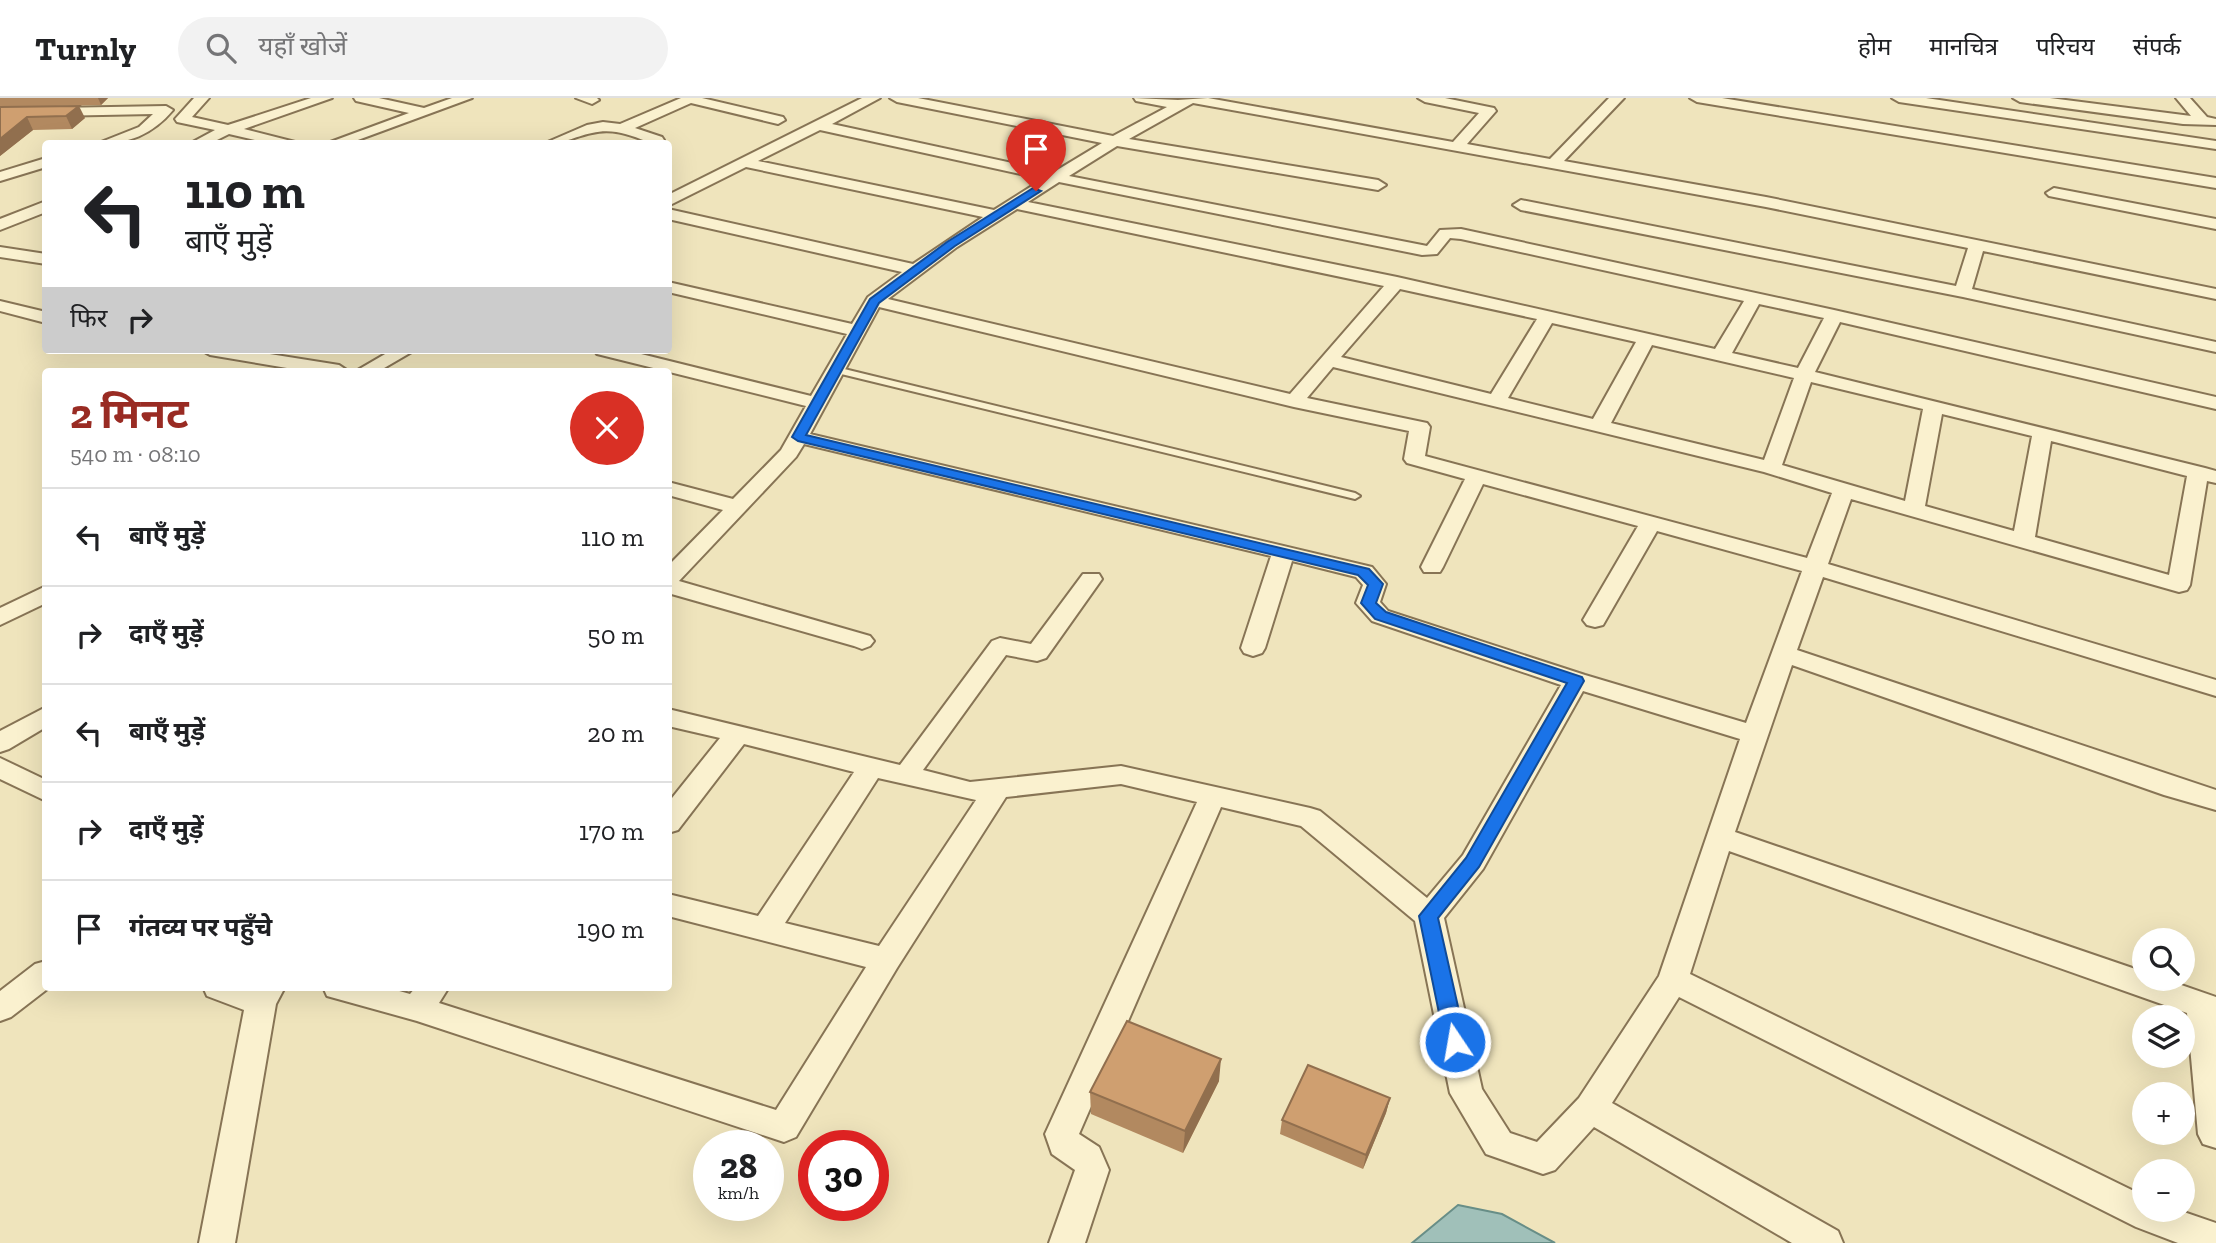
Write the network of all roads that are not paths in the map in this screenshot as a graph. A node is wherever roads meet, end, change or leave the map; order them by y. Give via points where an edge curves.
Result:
1 (88, 98) edge
2 (179, 98) edge
3 (202, 98) edge
4 (325, 98) edge
5 (361, 98) edge
6 (465, 98) edge
7 (873, 98) edge
8 (897, 98) edge
9 (1141, 98) edge
10 (1424, 98) edge
11 (1616, 98) edge
12 (1697, 98) edge
13 (1899, 98) edge
14 (2020, 98) edge
15 (2183, 98) edge
16 (690, 99) edge
17 (2052, 100) edge
18 (1188, 101) edge
19 (166, 110) junction
20 (191, 110) junction
21 (71, 111) junction
22 (424, 112) junction
23 (0, 113) edge
24 (778, 120) dead end
25 (2209, 122) edge
26 (817, 125) junction
27 (623, 128) junction
28 (229, 130) junction
29 (115, 140) edge
30 (205, 140) edge
31 (277, 140) edge
32 (344, 140) edge
33 (559, 140) edge
34 (654, 140) edge
35 (1115, 141) junction
36 (2216, 145) edge
37 (1456, 147) junction
38 (744, 162) junction
39 (42, 163) edge
40 (1553, 164) junction
41 (28, 168) junction
42 (0, 169) edge
43 (42, 170) edge
44 (0, 177) edge
45 (1058, 177) junction
46 (2216, 183) edge
47 (1378, 185) dead end
48 (2054, 193) dead end
49 (672, 199) edge
50 (1014, 204) junction
51 (1521, 205) dead end
52 (42, 208) edge
53 (672, 215) edge
54 (997, 215) junction
55 (2216, 224) edge
56 (0, 225) edge
57 (1977, 245) junction
58 (0, 252) edge
59 (42, 258) edge
60 (916, 271) junction
61 (1397, 282) junction
62 (672, 289) edge
63 (1963, 292) junction
64 (2216, 293) edge
65 (1754, 298) junction
66 (874, 301) junction
67 (0, 306) edge
68 (1834, 315) junction
69 (42, 317) edge
70 (1547, 317) junction
71 (858, 331) junction
72 (1646, 339) junction
73 (2216, 347) edge
74 (226, 354) edge
75 (398, 354) edge
76 (619, 354) edge
77 (1721, 355) junction
78 (1329, 360) junction
79 (280, 367) edge
80 (371, 368) edge
81 (836, 370) junction
82 (1805, 373) junction
83 (1497, 400) junction
84 (1294, 401) junction
85 (817, 403) junction
86 (2216, 403) edge
87 (1934, 405) junction
88 (1599, 426) junction
89 (2043, 432) junction
90 (798, 437) junction
91 (1771, 468) junction
92 (2207, 475) edge
93 (1477, 476) junction
94 (672, 489) edge
95 (1844, 490) junction
96 (1355, 496) dead end
97 (737, 507) junction
98 (1914, 510) junction
99 (1650, 524) junction
100 (2024, 541) junction
101 (1283, 553) junction
102 (1432, 567) dead end
103 (1815, 567) junction
104 (672, 578) edge
105 (1091, 579) dead end
106 (672, 583) edge
107 (42, 595) edge
108 (0, 618) edge
109 (1595, 620) dead end
110 (862, 641) dead end
111 (1253, 649) dead end
112 (1784, 654) junction
113 (1576, 681) junction
114 (2216, 688) edge
115 (42, 717) edge
116 (672, 718) edge
117 (738, 734) junction
118 (1755, 735) junction
119 (0, 743) edge
120 (0, 767) edge
121 (871, 767) junction
122 (906, 775) junction
123 (998, 788) junction
124 (42, 790) edge
125 (1213, 796) junction
126 (2216, 800) edge
127 (672, 817) edge
128 (1720, 837) junction
129 (672, 906) edge
130 (1429, 916) junction
131 (765, 929) junction
132 (886, 960) junction
133 (42, 977) edge
134 (1673, 979) junction
135 (242, 991) edge
136 (370, 991) edge
137 (265, 995) edge
138 (426, 998) edge
139 (2209, 1007) edge
140 (0, 1008) edge
141 (1591, 1108) junction
142 (2215, 1135) edge
143 (2216, 1240) edge
144 (217, 1243) edge
145 (1067, 1243) edge
146 (1825, 1243) edge

1 - 21 street
2 - 19 street
3 - 20 street
4 - 28 street
5 - 22 street
6 - 22 street
7 - 26 street
8 - 35 street
9 - 18 street
10 - 37 street via 1489,111
11 - 40 street
12 - 46 street
13 - 36 street
14 - 17 street
15 - 25 street
16 - 24 street
16 - 27 street
17 - 25 street
18 - 35 street
18 - 37 street
19 - 20 street
19 - 21 street
19 - 29 street via 144,130
20 - 28 street via 182,119
21 - 23 street
22 - 32 street
26 - 38 street
26 - 45 street
27 - 33 street via 595,125
27 - 34 street
28 - 30 street
28 - 31 street
35 - 45 street
35 - 47 street
37 - 40 street
38 - 49 street
38 - 54 street
39 - 41 street
40 - 57 street
41 - 42 street
41 - 43 street
41 - 44 street
45 - 50 street
45 - 65 street via 1422,250 1431,251 1446,233 1461,234
48 - 55 street
50 - 54 street
50 - 61 street
51 - 63 street
52 - 56 street
53 - 60 street
54 - 60 street
57 - 63 street
57 - 64 street
58 - 59 street
60 - 66 street
61 - 70 street
61 - 78 street
62 - 71 street
63 - 73 street
65 - 68 street
65 - 77 street
66 - 71 street
66 - 84 street
67 - 69 street
68 - 82 street
68 - 86 street
70 - 72 street
70 - 83 street
71 - 81 street
72 - 77 street
72 - 88 street
74 - 79 street
75 - 80 street
76 - 85 street
77 - 82 street
78 - 83 street
78 - 84 street
81 - 85 street
81 - 96 lane
82 - 87 street
82 - 91 street
83 - 88 street
84 - 93 street via 1420,427 1414,459
85 - 90 street
87 - 89 street
87 - 98 street
88 - 91 street
89 - 92 street
89 - 100 street
90 - 97 street via 789,453
90 - 101 street
91 - 95 street
92 - 100 street via 2183,545 2179,585
93 - 99 street
93 - 102 street
94 - 97 street
95 - 98 street
95 - 103 street
97 - 104 street
98 - 100 street
99 - 103 street
99 - 109 street
101 - 111 street
101 - 113 street via 1364,572 1375,584 1368,603 1380,616
103 - 112 street
103 - 114 street
105 - 122 street via 1037,653 1000,646
106 - 110 street
107 - 108 street
112 - 118 street
112 - 126 street
113 - 118 street
113 - 130 street via 1473,862
115 - 119 street
116 - 117 street
117 - 121 street
117 - 127 street
118 - 128 street
120 - 124 street
121 - 122 street
121 - 131 street
122 - 123 street via 970,791
123 - 125 street via 1121,775
123 - 132 street
125 - 130 street via 1310,818
125 - 145 street via 1062,1133 1064,1144 1087,1158 1092,1170
128 - 134 street
128 - 139 street
129 - 131 street
130 - 141 street via 1466,1093 1498,1144 1543,1159
131 - 132 street
132 - 138 street via 784,1127
133 - 140 street
134 - 141 street
134 - 143 street via 2148,1216
135 - 137 street
136 - 138 street
137 - 144 street
139 - 142 street
141 - 146 street

